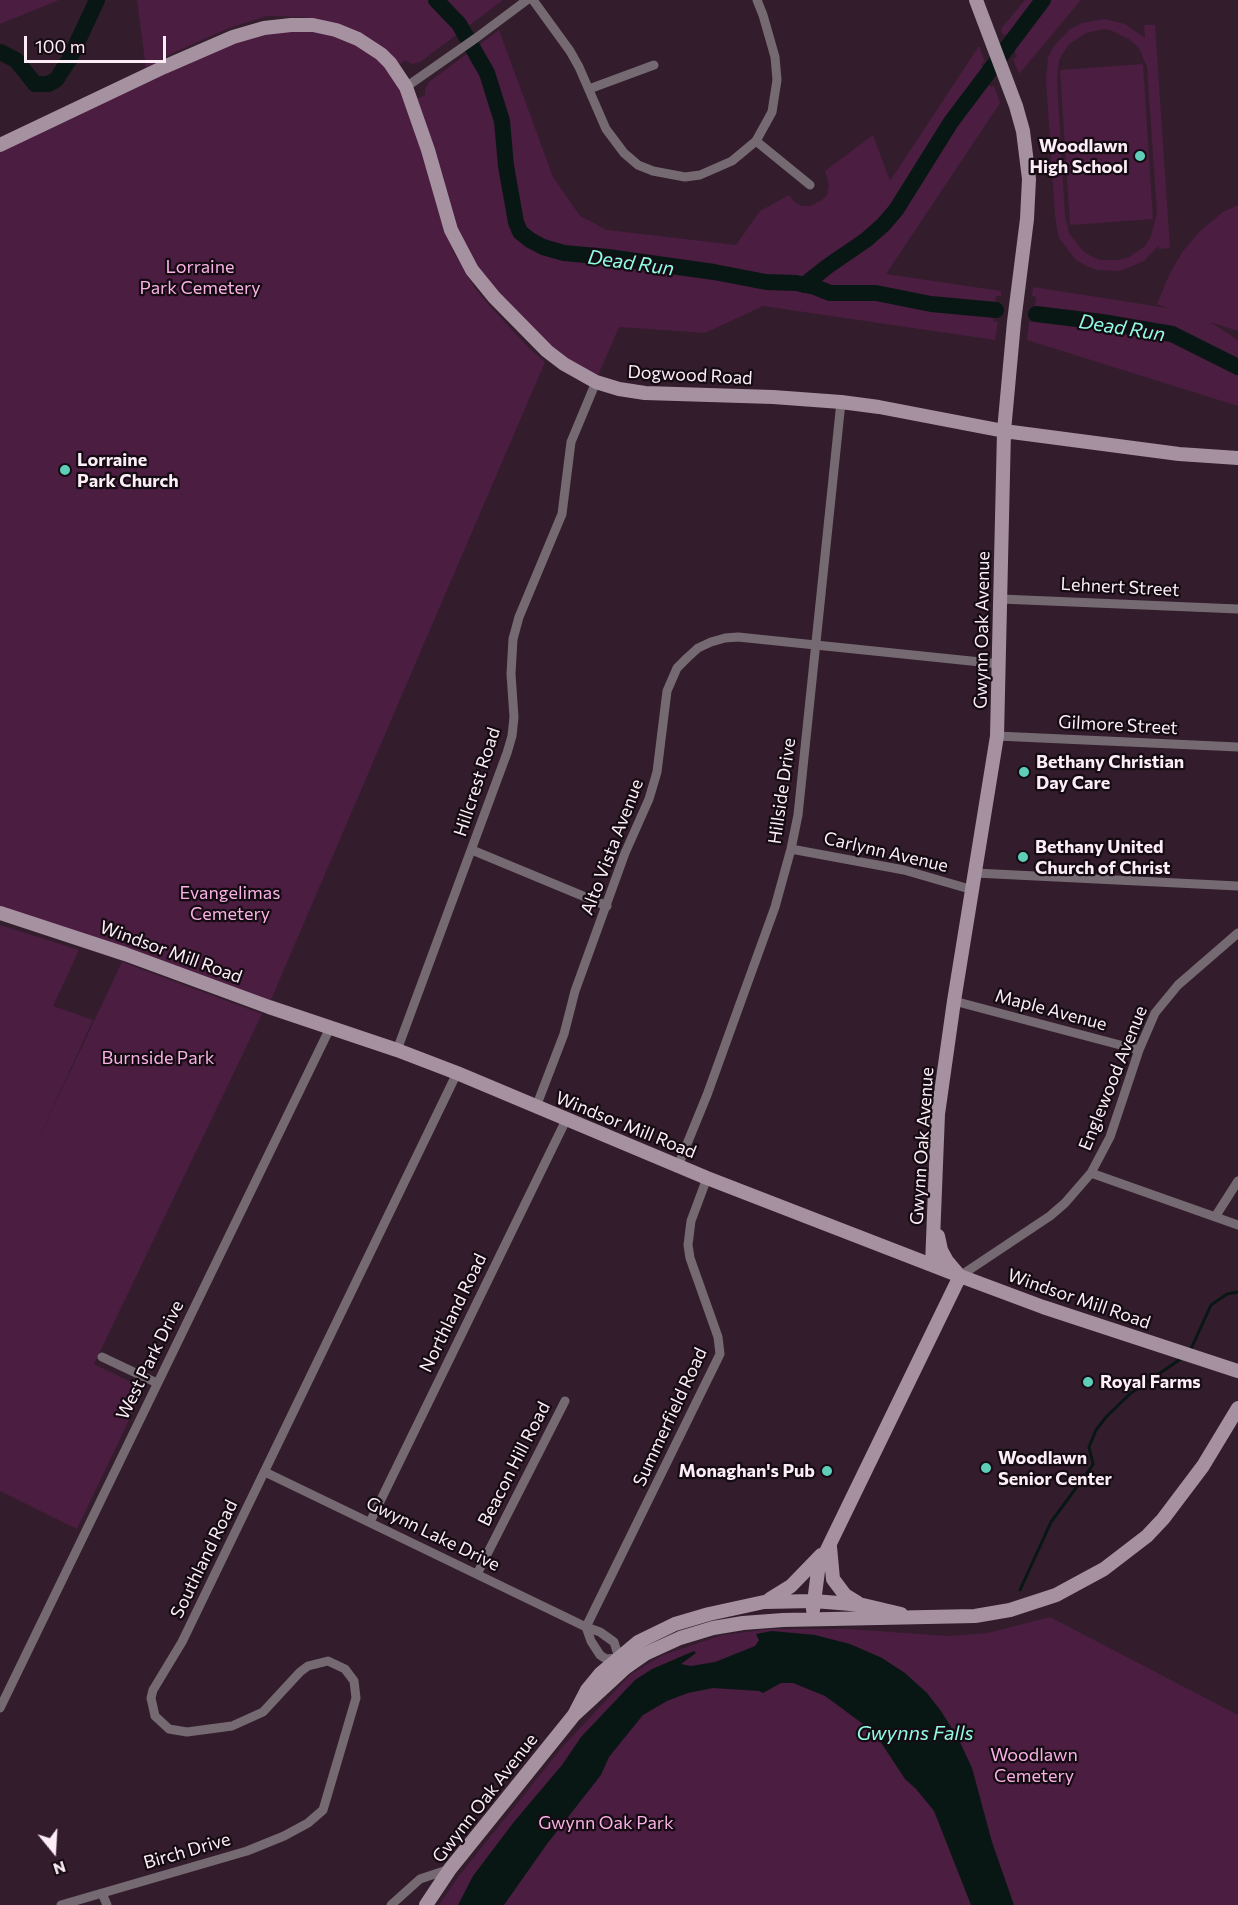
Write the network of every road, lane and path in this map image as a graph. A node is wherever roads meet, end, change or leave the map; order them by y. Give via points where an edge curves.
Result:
1 (527, 0) edge
2 (533, 0) edge
3 (757, 0) edge
4 (976, 0) edge
5 (654, 65) dead end
6 (406, 87) junction
7 (589, 89) junction
8 (756, 141) junction
9 (0, 145) edge
10 (810, 185) dead end
11 (596, 382) junction
12 (841, 402) junction
13 (1004, 431) junction
14 (1238, 458) edge
15 (1001, 598) junction
16 (1238, 609) edge
17 (815, 643) junction
18 (1000, 664) junction
19 (997, 736) junction
20 (1238, 747) edge
21 (791, 849) junction
22 (472, 850) junction
23 (975, 873) junction
24 (1238, 886) edge
25 (973, 890) junction
26 (607, 906) junction
27 (0, 913) edge
28 (1238, 933) edge
29 (954, 1001) junction
30 (330, 1028) junction
31 (397, 1050) junction
32 (1139, 1050) junction
33 (457, 1073) junction
34 (536, 1107) junction
35 (566, 1119) junction
36 (678, 1166) junction
37 (1091, 1173) junction
38 (707, 1178) junction
39 (1238, 1180) edge
40 (1215, 1217) junction
41 (934, 1221) junction
42 (1238, 1225) edge
43 (932, 1265) junction
44 (960, 1276) junction
45 (102, 1357) dead end
46 (1238, 1371) edge
47 (157, 1383) junction
48 (565, 1401) dead end
49 (1238, 1408) edge
50 (265, 1472) junction
51 (370, 1522) junction
52 (830, 1544) junction
53 (477, 1574) junction
54 (820, 1601) junction
55 (764, 1602) junction
56 (863, 1605) junction
57 (912, 1616) junction
58 (818, 1619) junction
59 (586, 1628) junction
60 (621, 1663) junction
61 (0, 1708) edge
62 (317, 1817) joint
63 (450, 1869) junction
64 (102, 1893) junction
65 (61, 1905) edge
66 (107, 1905) edge
67 (391, 1905) edge
68 (426, 1905) edge

1 - 6 street
2 - 7 street via 570,51
3 - 8 street via 775,57 777,80 772,112
4 - 13 street, Gwynn Oak Avenue via 1023,131 1029,179
5 - 7 street
6 - 9 street, Dogwood Road via 381,54 345,33 313,25 264,28 203,50
6 - 11 street, Dogwood Road via 451,230 465,260 494,297 547,351
7 - 8 street via 614,141 638,165 652,171 685,177 700,175 732,161
8 - 10 street
11 - 12 street, Dogwood Road via 645,393
11 - 22 street, Hillcrest Road via 572,442 562,514 519,617 511,654 512,736
12 - 13 street, Dogwood Road
12 - 17 street, Hillside Drive
13 - 14 street, Dogwood Road
13 - 15 street, Gwynn Oak Avenue
15 - 16 street, Lehnert Street
15 - 18 street, Gwynn Oak Avenue
17 - 18 street, Alto Vista Avenue
17 - 21 street, Hillside Drive via 798,815
17 - 26 street, Alto Vista Avenue via 725,638 698,648 677,668 667,691 657,772
18 - 19 street, Gwynn Oak Avenue
19 - 20 street, Gilmore Street
19 - 23 street, Gwynn Oak Avenue
21 - 25 street, Carlynn Avenue via 904,870
21 - 36 street, Hillside Drive via 775,907
22 - 26 street
22 - 31 street, Hillcrest Road
23 - 24 street
23 - 25 street, Gwynn Oak Avenue
25 - 29 street, Gwynn Oak Avenue
26 - 34 street, Alto Vista Avenue
27 - 30 street, Windsor Mill Road
28 - 32 street, Englewood Avenue via 1164,1000
29 - 32 street, Maple Avenue
29 - 41 street, Gwynn Oak Avenue via 938,1114
30 - 31 street, Windsor Mill Road
30 - 47 street, West Park Drive
31 - 33 street, Windsor Mill Road
32 - 37 street, Englewood Avenue via 1110,1137
33 - 34 street, Windsor Mill Road
33 - 50 street, Southland Road
34 - 35 street, Windsor Mill Road
35 - 36 street, Windsor Mill Road
35 - 51 street, Northland Road
36 - 38 street, Windsor Mill Road
37 - 40 street
37 - 44 street, Englewood Avenue via 1050,1216
38 - 43 street, Windsor Mill Road
38 - 59 street, Summerfield Road via 691,1221 688,1245 718,1337 718,1361
39 - 40 street
40 - 42 street
41 - 43 street, Gwynn Oak Avenue
41 - 44 street via 941,1250
43 - 44 street, Windsor Mill Road
44 - 46 street, Windsor Mill Road
44 - 52 street
45 - 47 street
47 - 61 street, West Park Drive
48 - 53 street, Beacon Hill Road
49 - 57 street via 1203,1466 1163,1519 1104,1569 1056,1595 1010,1610 944,1618
50 - 51 street, Gwynn Lake Drive
50 - 62 street, Southland Road via 182,1642 153,1690 152,1707 169,1730 232,1726 263,1712 308,1666 328,1661 345,1669 354,1681 357,1698 326,1801
51 - 53 street, Gwynn Lake Drive
52 - 54 street via 818,1571
52 - 55 street via 804,1575
52 - 56 street via 833,1580 845,1595
53 - 59 street, Gwynn Lake Drive
54 - 55 street, Gwynn Oak Avenue
54 - 56 street, Gwynn Oak Avenue
54 - 58 street
55 - 60 street, Gwynn Oak Avenue via 675,1624 638,1642
56 - 57 street, Gwynn Oak Avenue
57 - 58 street, Gwynn Oak Avenue
58 - 60 street, Gwynn Oak Avenue via 713,1628
59 - 60 street via 600,1655
59 - 60 street, Gwynn Lake Drive via 614,1642
60 - 63 street, Gwynn Oak Avenue via 601,1672 574,1715
62 - 64 street, Birch Drive via 248,1851
63 - 67 street via 420,1879
63 - 68 street, Gwynn Oak Avenue
64 - 65 street, Birch Drive
64 - 66 street

